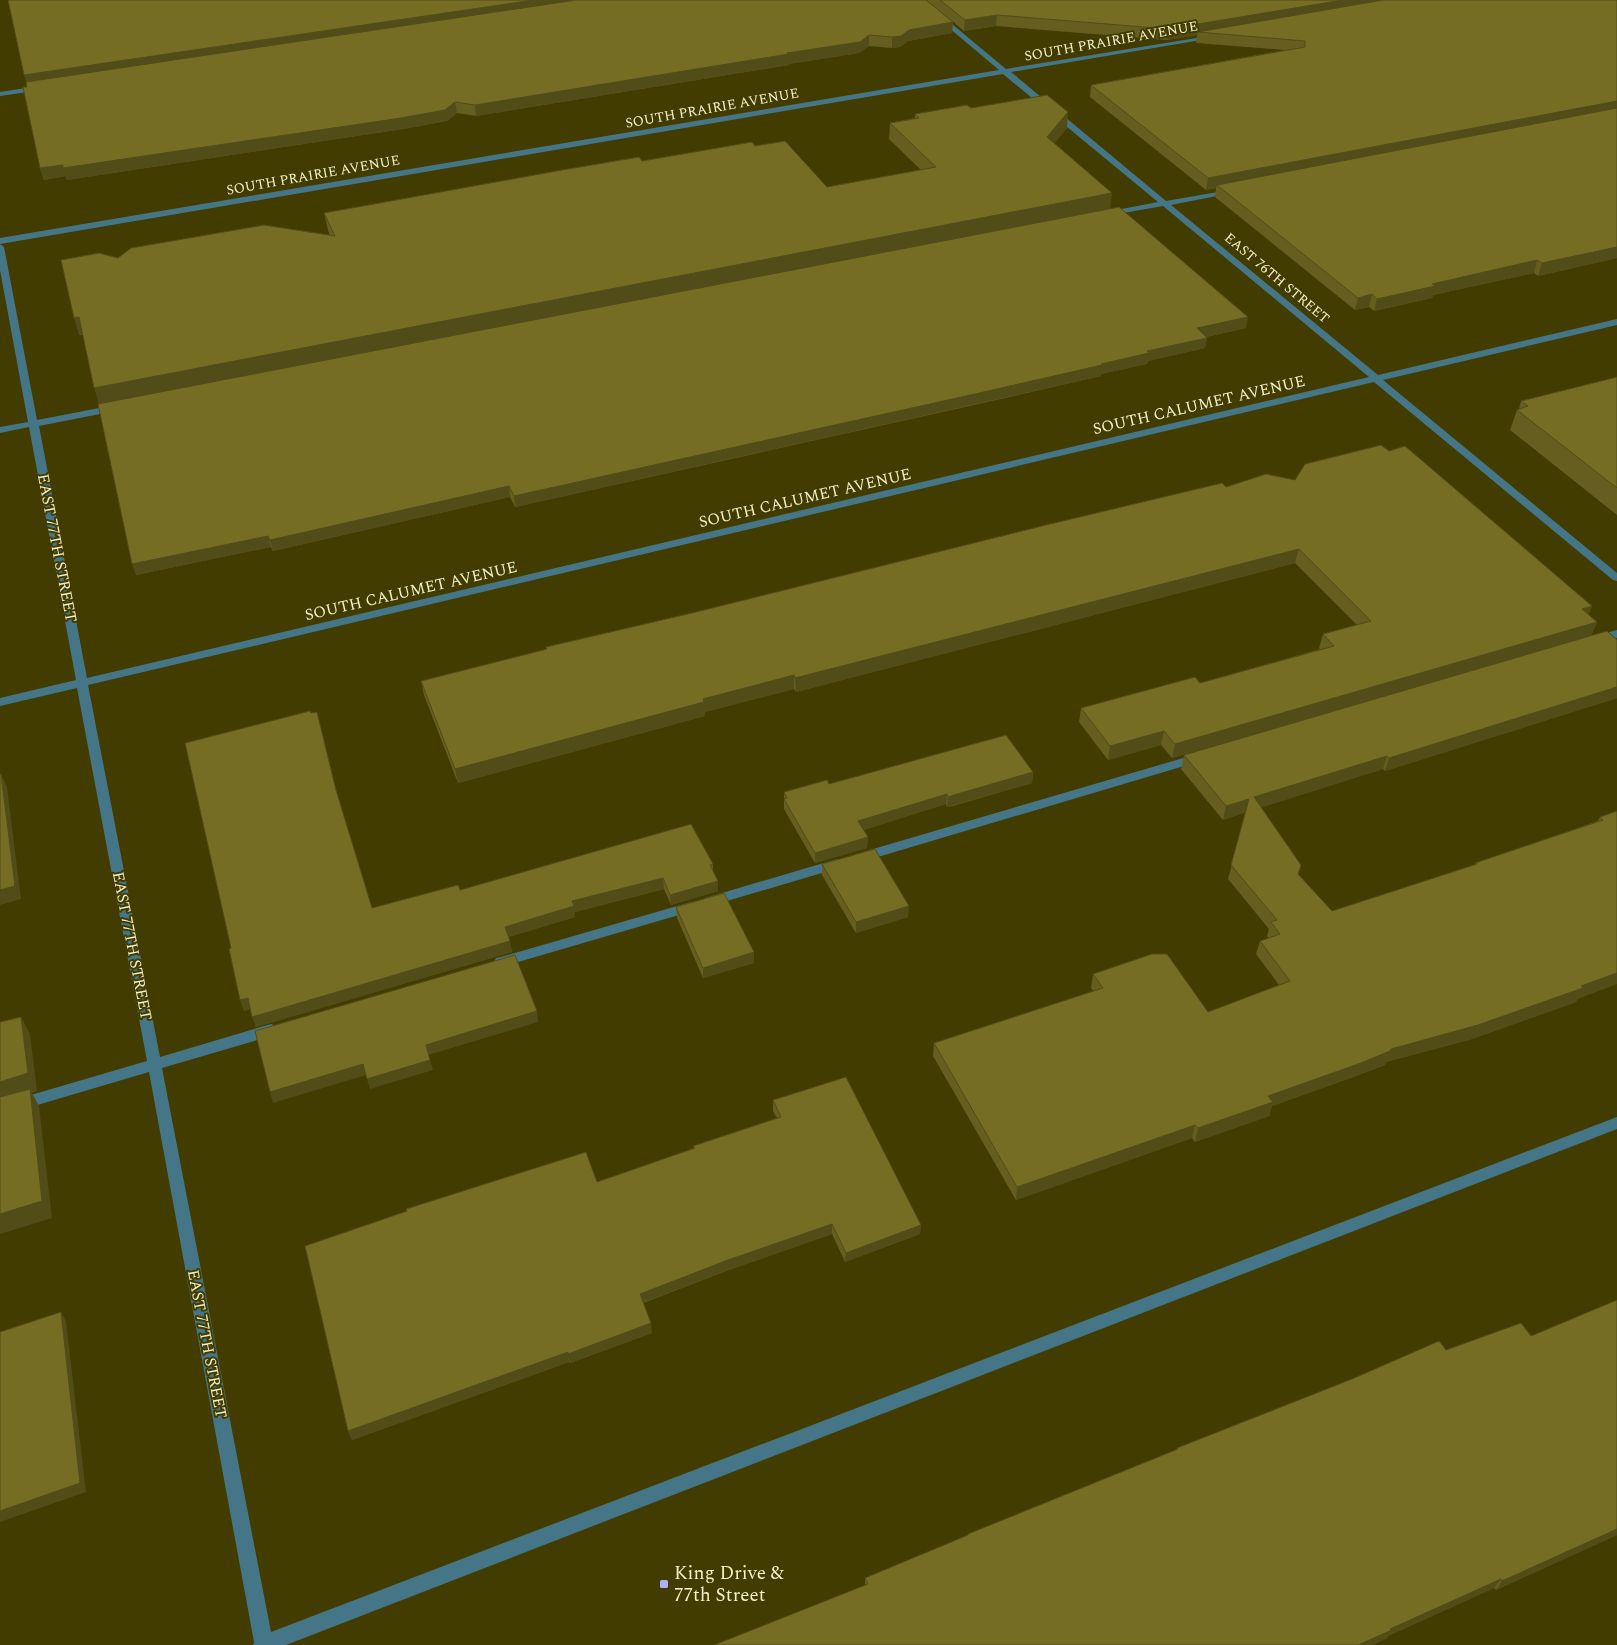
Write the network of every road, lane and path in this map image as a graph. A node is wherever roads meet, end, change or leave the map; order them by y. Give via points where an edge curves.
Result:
1 (919, 0) edge
2 (1225, 34) edge
3 (1005, 71) junction
4 (49, 86) edge
5 (0, 94) edge
6 (1243, 188) edge
7 (1165, 203) junction
8 (1096, 217) edge
9 (0, 241) edge
10 (0, 247) edge
11 (1617, 322) edge
12 (1377, 379) junction
13 (122, 406) edge
14 (33, 424) junction
15 (0, 430) edge
16 (1617, 578) edge
17 (1617, 634) edge
18 (1579, 645) edge
19 (82, 683) junction
20 (0, 702) edge
21 (1206, 755) edge
22 (489, 966) edge
23 (288, 1025) edge
24 (154, 1064) junction
25 (0, 1110) edge
26 (1617, 1123) edge
27 (263, 1645) edge

1 - 3 street, EAST 76TH STREET
2 - 3 street, SOUTH PRAIRIE AVENUE
3 - 7 street, EAST 76TH STREET
3 - 9 street, SOUTH PRAIRIE AVENUE
4 - 5 street
6 - 7 street
7 - 8 street
7 - 12 street, EAST 76TH STREET
10 - 14 street, EAST 77TH STREET
11 - 12 street, SOUTH CALUMET AVENUE
12 - 16 street, EAST 76TH STREET
12 - 19 street, SOUTH CALUMET AVENUE
13 - 14 street
14 - 15 street
14 - 19 street, EAST 77TH STREET
17 - 18 street
19 - 20 street, SOUTH CALUMET AVENUE
19 - 24 street, EAST 77TH STREET
21 - 22 street
23 - 24 street
24 - 25 street
24 - 27 street, EAST 77TH STREET
26 - 27 street

